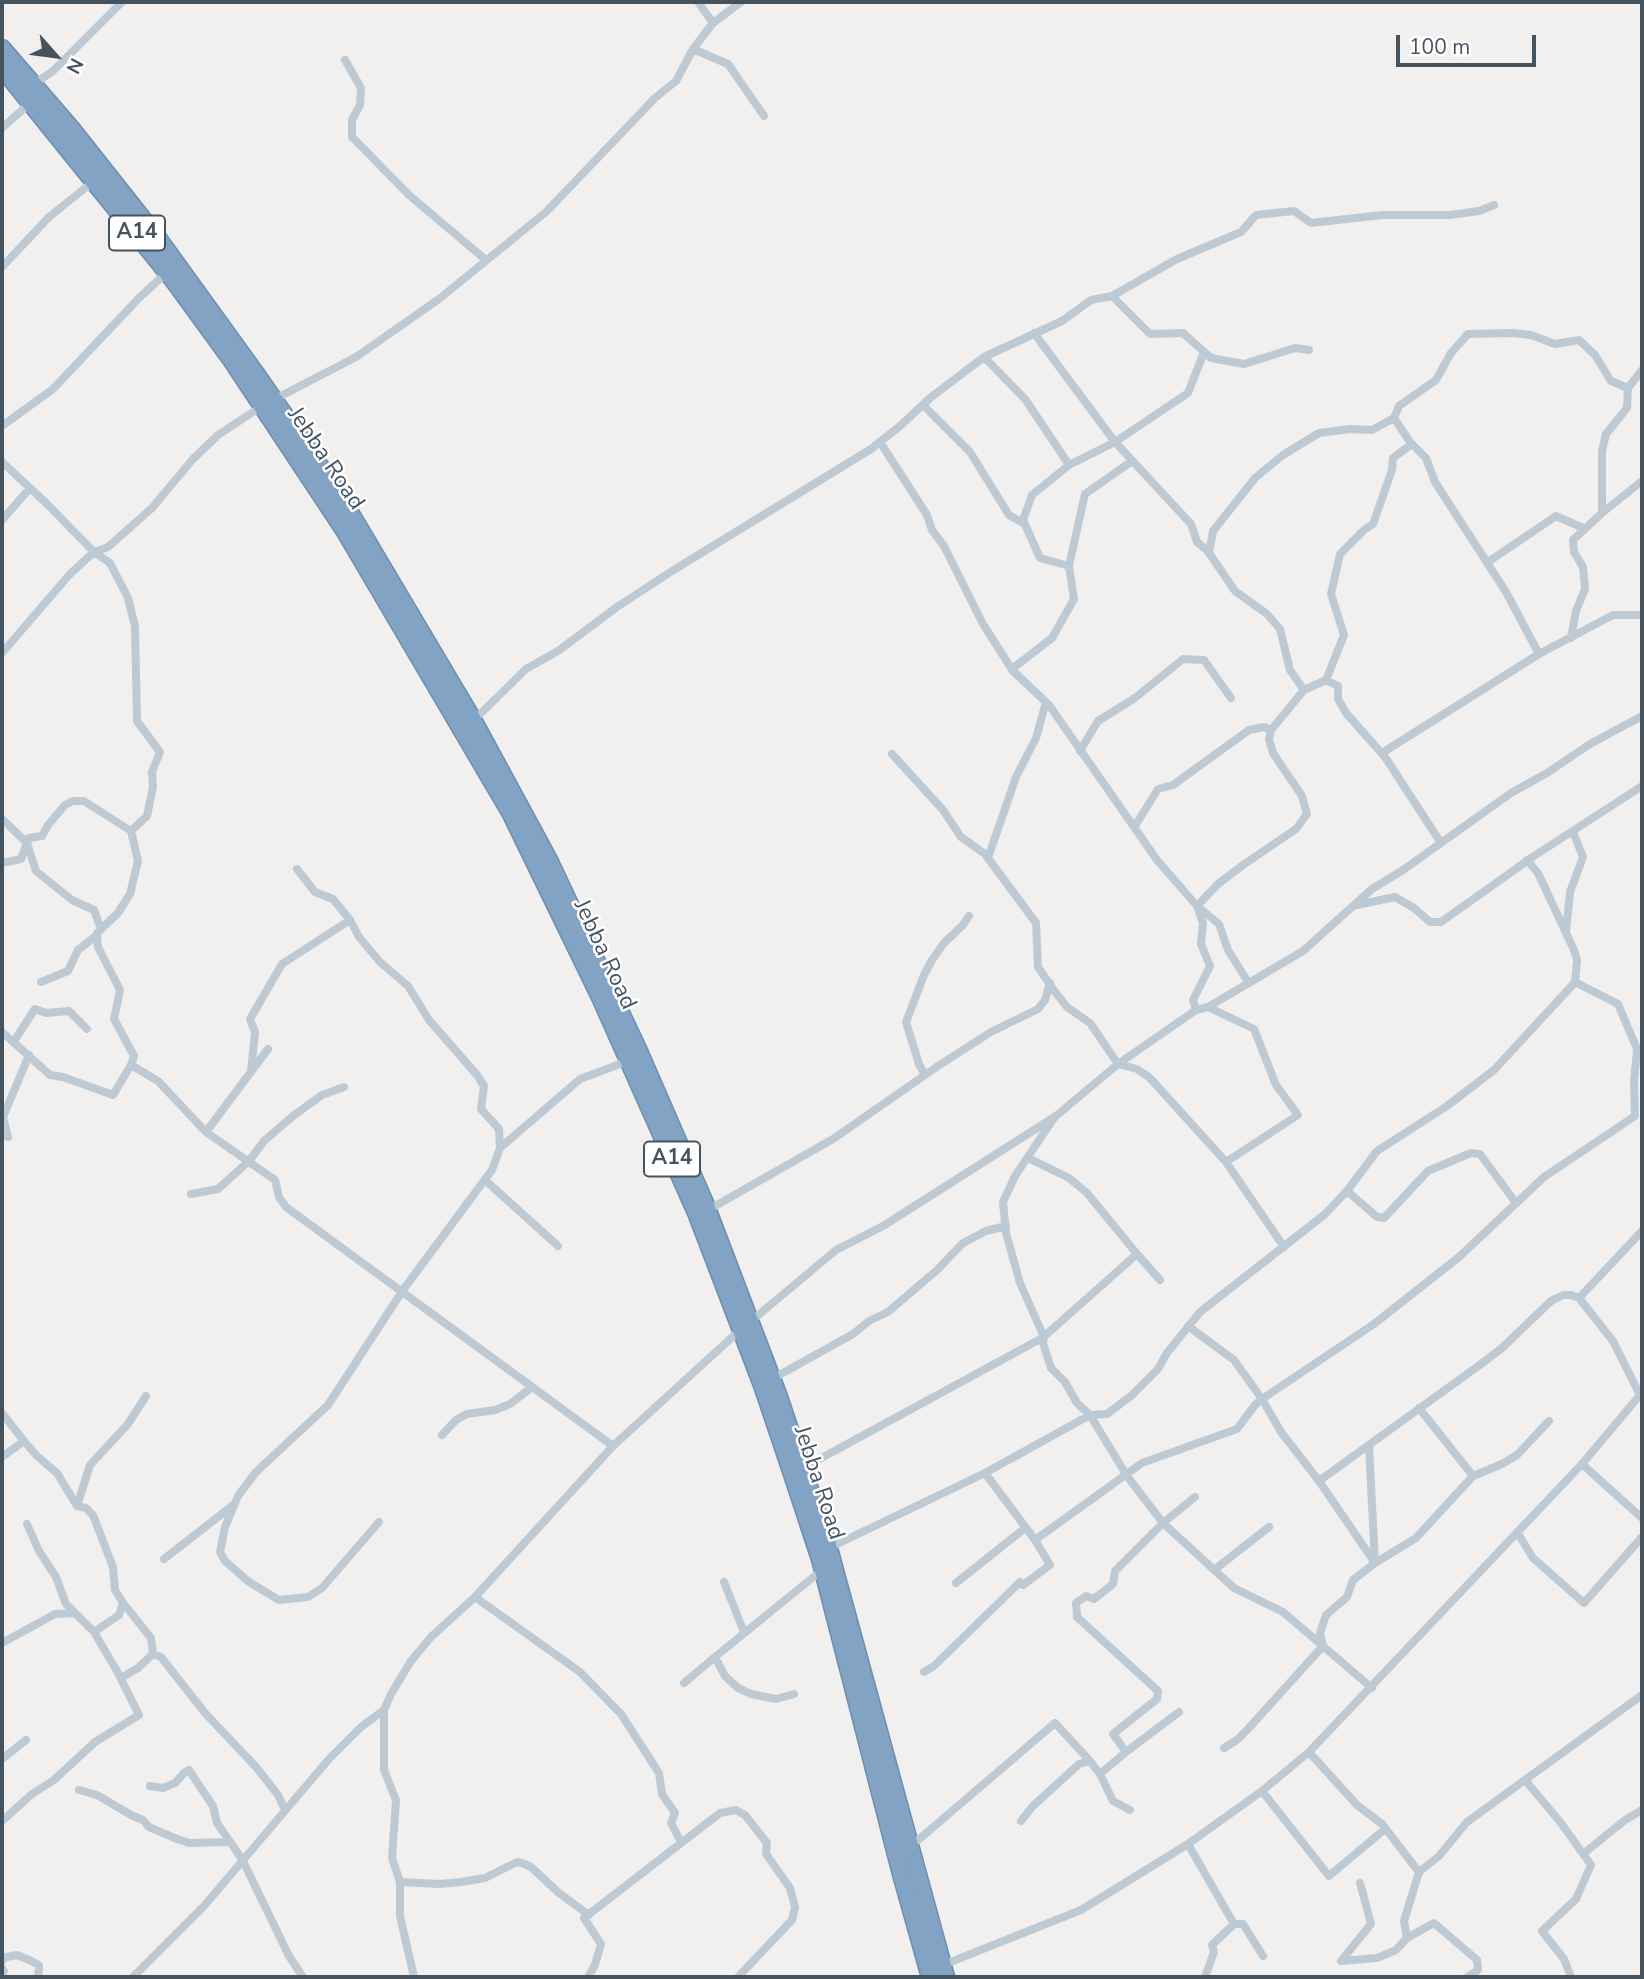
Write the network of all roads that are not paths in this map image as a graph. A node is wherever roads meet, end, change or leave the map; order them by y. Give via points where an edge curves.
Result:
1 (122, 2) edge
2 (698, 2) edge
3 (741, 2) edge
4 (713, 23) junction
5 (2, 48) edge
6 (693, 49) junction
7 (345, 60) dead end
8 (2, 68) edge
9 (34, 84) junction
10 (30, 103) junction
11 (764, 116) dead end
12 (2, 128) edge
13 (94, 181) junction
14 (1494, 205) dead end
15 (486, 260) junction
16 (2, 267) edge
17 (167, 272) junction
18 (1112, 296) junction
19 (1034, 333) junction
20 (1309, 350) dead end
21 (1204, 352) junction
22 (984, 357) junction
23 (1642, 370) edge
24 (1628, 388) junction
25 (268, 403) junction
26 (923, 405) junction
27 (1394, 418) junction
28 (2, 426) edge
29 (880, 442) junction
30 (1115, 442) junction
31 (1412, 444) junction
32 (1132, 461) junction
33 (2, 462) edge
34 (1069, 465) junction
35 (1642, 481) edge
36 (30, 488) junction
37 (1602, 513) junction
38 (2, 520) edge
39 (1025, 524) junction
40 (1583, 528) junction
41 (94, 552) junction
42 (1209, 552) junction
43 (1488, 562) junction
44 (1069, 566) junction
45 (1642, 615) edge
46 (1571, 638) junction
47 (2, 653) edge
48 (1539, 654) junction
49 (1012, 669) junction
50 (1326, 680) junction
51 (1304, 690) junction
52 (1231, 698) dead end
53 (1046, 702) junction
54 (1642, 716) edge
55 (474, 720) junction
56 (1271, 730) junction
57 (1080, 751) junction
58 (1382, 753) junction
59 (892, 754) dead end
60 (1642, 786) edge
61 (2, 818) edge
62 (1135, 826) junction
63 (131, 831) junction
64 (1573, 832) junction
65 (27, 842) junction
66 (1441, 843) junction
67 (988, 858) junction
68 (1527, 860) junction
69 (2, 863) edge
70 (298, 869) dead end
71 (1354, 905) junction
72 (1196, 906) junction
73 (969, 916) dead end
74 (350, 920) junction
75 (99, 932) junction
76 (1566, 935) junction
77 (41, 982) dead end
78 (1248, 982) junction
79 (1575, 982) junction
80 (1050, 984) junction
81 (1208, 1007) junction
82 (1196, 1010) junction
83 (88, 1029) dead end
84 (2, 1032) edge
85 (14, 1041) junction
86 (268, 1049) dead end
87 (1640, 1051) edge
88 (29, 1055) junction
89 (628, 1061) junction
90 (1118, 1064) junction
91 (131, 1065) junction
92 (251, 1072) junction
93 (925, 1075) junction
94 (344, 1087) dead end
95 (1642, 1107) edge
96 (1056, 1116) junction
97 (1635, 1116) junction
98 (2, 1119) edge
99 (206, 1132) junction
100 (8, 1137) dead end
101 (500, 1148) junction
102 (1028, 1158) junction
103 (249, 1161) junction
104 (1226, 1163) junction
105 (485, 1180) junction
106 (1346, 1191) junction
107 (191, 1194) dead end
108 (1516, 1203) junction
109 (708, 1210) junction
110 (1006, 1226) junction
111 (1642, 1231) edge
112 (558, 1246) dead end
113 (1284, 1247) junction
114 (1137, 1254) junction
115 (1160, 1280) dead end
116 (403, 1290) junction
117 (1578, 1298) junction
118 (745, 1326) junction
119 (1188, 1326) junction
120 (1044, 1337) junction
121 (772, 1379) junction
122 (532, 1387) junction
123 (1641, 1394) edge
124 (146, 1396) dead end
125 (1262, 1399) junction
126 (1419, 1408) junction
127 (2, 1413) edge
128 (1090, 1415) junction
129 (1549, 1421) dead end
130 (443, 1435) dead end
131 (24, 1441) junction
132 (612, 1446) junction
133 (1369, 1447) junction
134 (2, 1457) edge
135 (1582, 1464) junction
136 (803, 1468) junction
137 (985, 1473) junction
138 (1127, 1476) junction
139 (1473, 1476) junction
140 (1319, 1481) junction
141 (1195, 1496) dead end
142 (235, 1504) junction
143 (77, 1506) junction
144 (1642, 1518) edge
145 (379, 1522) dead end
146 (1163, 1523) junction
147 (27, 1524) dead end
148 (1269, 1527) dead end
149 (1026, 1528) junction
150 (1517, 1532) junction
151 (1642, 1536) edge
152 (1035, 1540) junction
153 (828, 1548) junction
154 (164, 1559) dead end
155 (1375, 1563) junction
156 (822, 1570) junction
157 (1214, 1570) junction
158 (724, 1583) dead end
159 (956, 1583) dead end
160 (475, 1597) junction
161 (123, 1603) junction
162 (75, 1613) junction
163 (94, 1632) junction
164 (744, 1632) junction
165 (2, 1643) edge
166 (1323, 1646) junction
167 (153, 1654) junction
168 (715, 1657) junction
169 (924, 1672) dead end
170 (120, 1676) junction
171 (684, 1683) dead end
172 (1371, 1688) junction
173 (794, 1694) dead end
174 (1642, 1696) edge
175 (384, 1710) junction
176 (1180, 1712) dead end
177 (26, 1740) dead end
178 (1224, 1748) dead end
179 (1126, 1752) junction
180 (1309, 1752) junction
181 (2, 1759) edge
182 (1090, 1761) junction
183 (1100, 1774) junction
184 (1525, 1780) junction
185 (150, 1786) dead end
186 (79, 1790) dead end
187 (1262, 1791) junction
188 (285, 1810) junction
189 (1130, 1810) dead end
190 (1642, 1810) edge
191 (2, 1821) edge
192 (1021, 1821) dead end
193 (1385, 1829) junction
194 (230, 1842) junction
195 (681, 1842) junction
196 (1188, 1844) junction
197 (910, 1847) junction
198 (1583, 1854) junction
199 (242, 1859) junction
200 (1419, 1872) junction
201 (400, 1882) junction
202 (1360, 1883) dead end
203 (589, 1915) junction
204 (1234, 1924) junction
205 (1407, 1938) junction
206 (1263, 1956) dead end
207 (2, 1961) edge
208 (2, 1968) edge
209 (944, 1971) edge
210 (2, 1975) edge
211 (38, 1977) edge
212 (133, 1977) edge
213 (303, 1977) edge
214 (414, 1977) edge
215 (588, 1977) edge
216 (738, 1977) edge
217 (930, 1977) edge
218 (1205, 1977) edge
219 (1467, 1977) edge
220 (1571, 1977) edge

1 - 9 street
2 - 4 street
3 - 4 street
4 - 6 street
5 - 9 highway
6 - 11 street via 728,64
6 - 15 street via 676,81 654,98 546,212
7 - 15 street via 361,88 352,137 411,196
8 - 10 highway, Jebba Road / A14
9 - 25 highway via 136,210
10 - 12 street
10 - 13 highway, Jebba Road / A14
13 - 16 street via 49,217
13 - 17 highway, Jebba Road / A14
14 - 18 street via 1450,215 1382,215 1311,223 1294,211 1256,215 1241,232 1177,258
15 - 25 street via 356,357
17 - 25 highway, Jebba Road / A14
17 - 28 street via 53,388
18 - 19 street via 1091,300 1062,321
18 - 21 street via 1150,334 1183,333
19 - 22 street
19 - 30 street
20 - 21 street via 1295,348 1244,364 1211,358
21 - 30 street via 1188,393
22 - 26 street
22 - 34 street via 1025,399
23 - 24 street
24 - 27 street via 1611,381 1579,340 1555,344 1513,332 1468,334 1436,380 1399,406
24 - 37 street via 1627,408 1606,435 1602,451
25 - 41 street via 218,435 152,508 108,547
25 - 55 highway via 338,492
25 - 89 highway, Jebba Road / A14 via 511,814
26 - 29 street
26 - 39 street via 970,452 1009,515
27 - 31 street
27 - 42 street via 1372,430 1318,433 1283,455 1255,478 1213,531
29 - 49 street via 927,515 983,624
29 - 55 street via 526,669
30 - 32 street
30 - 34 street
31 - 43 street via 1426,458 1435,482
31 - 50 street via 1393,458 1373,524 1340,554 1331,594 1344,635
32 - 42 street via 1191,524 1197,542
32 - 44 street via 1085,494
33 - 36 street
34 - 39 street via 1032,495
35 - 37 street
36 - 38 street
36 - 41 street
37 - 40 street
39 - 44 street via 1040,558
40 - 43 street via 1556,516
40 - 46 street via 1573,540 1585,589
41 - 47 street
41 - 63 street via 110,563 128,598 135,626 136,721 160,752 152,772 147,816
42 - 51 street via 1235,591 1280,629 1290,670
43 - 48 street
44 - 49 street via 1074,599 1052,638
45 - 46 street via 1613,615
46 - 48 street
48 - 58 street
49 - 53 street
50 - 51 street
50 - 58 street via 1338,686 1338,699 1346,713
51 - 56 street
52 - 57 street via 1203,660 1183,659 1098,721
53 - 57 street
53 - 67 street
54 - 66 street via 1511,793
55 - 109 highway via 586,936
56 - 62 street via 1249,730 1173,785 1158,789
56 - 72 street via 1273,753 1302,796 1307,814 1296,829 1218,884
57 - 62 street
58 - 66 street
59 - 67 street via 961,837
60 - 64 street
61 - 65 street
62 - 72 street
63 - 65 street via 84,801 73,801 42,836
63 - 75 street via 138,861 130,894
64 - 68 street
64 - 76 street via 1583,857 1570,892
65 - 69 street via 21,859
65 - 75 street via 36,871 72,900 93,910
66 - 71 street
67 - 80 street via 1036,923 1038,967
68 - 71 street via 1435,924 1395,897
68 - 76 street via 1538,873
70 - 74 street via 315,892 333,899
71 - 78 street via 1303,951
72 - 78 street via 1219,924 1227,950
72 - 82 street via 1203,923 1201,944 1210,966 1193,1000
73 - 93 street via 932,960 906,1022
74 - 92 street via 282,964 250,1019 255,1032
74 - 101 street via 359,937 408,986 429,1020 477,1075 484,1086 481,1109 499,1129
75 - 77 street via 78,950 68,971
75 - 91 street via 98,947 120,990 114,1020 134,1056
76 - 79 street via 1577,960
78 - 81 street
79 - 87 street via 1618,1004
79 - 106 street via 1494,1070 1377,1151
80 - 90 street via 1067,1007 1090,1023
80 - 93 street via 1038,1009 991,1032
81 - 82 street
81 - 104 street via 1254,1029 1276,1085 1298,1115
82 - 90 street
83 - 85 street via 69,1011 35,1009
84 - 85 street
85 - 88 street
86 - 92 street
87 - 97 street via 1634,1082
88 - 91 street via 50,1075 113,1095
88 - 98 street
89 - 101 street via 580,1079
89 - 118 highway, Jebba Road / A14
90 - 96 street
90 - 104 street via 1150,1078
91 - 99 street via 158,1081
92 - 99 street
93 - 109 street via 833,1139
94 - 103 street via 322,1095 293,1116
95 - 97 street
96 - 102 street
96 - 118 street via 883,1226 836,1250
97 - 108 street via 1544,1177
98 - 100 street
99 - 103 street
101 - 105 street
102 - 110 street via 1003,1202
102 - 114 street via 1069,1178 1087,1193
103 - 107 street via 218,1189
103 - 116 street via 275,1181 286,1207
104 - 113 street
105 - 112 street
105 - 116 street
106 - 108 street via 1377,1217 1384,1217 1428,1171 1471,1153 1480,1154
106 - 113 street
108 - 125 street via 1459,1257 1374,1324
109 - 118 highway
110 - 120 street via 1020,1283
110 - 121 street via 963,1243 888,1312
111 - 117 street
113 - 119 street
114 - 115 street
114 - 120 street
116 - 122 street
116 - 142 street via 328,1405 256,1472
117 - 123 street via 1613,1341
117 - 126 street via 1563,1295 1551,1301 1502,1348
118 - 121 highway
118 - 132 street
118 - 156 highway, Jebba Road / A14
119 - 125 street via 1234,1360
119 - 128 street via 1158,1369 1132,1395 1107,1414
120 - 128 street via 1051,1368
120 - 136 street
121 - 136 highway
122 - 130 street via 510,1404 467,1413
122 - 132 street
123 - 135 street
124 - 143 street via 128,1424 90,1465
125 - 138 street via 1237,1429 1142,1463
125 - 140 street
126 - 133 street
126 - 139 street
127 - 131 street
128 - 137 street
128 - 138 street
129 - 139 street via 1517,1455
131 - 134 street
131 - 143 street via 57,1473
132 - 160 street
133 - 140 street
133 - 155 street
135 - 144 street
135 - 150 street
136 - 153 highway
137 - 149 street
137 - 153 street
138 - 146 street
138 - 152 street
139 - 155 street via 1416,1538
140 - 155 street
141 - 146 street
142 - 145 street via 220,1552 248,1582 279,1600 308,1597 322,1588
142 - 154 street
143 - 161 street via 93,1515
146 - 157 street
146 - 179 street via 1115,1570 1113,1584 1094,1599 1086,1596 1076,1603 1077,1617 1158,1691 1157,1699 1114,1734
147 - 162 street via 66,1604
148 - 157 street
149 - 152 street
149 - 159 street
150 - 151 street via 1534,1558 1584,1603
150 - 172 street
152 - 169 street via 1050,1564 1023,1585 1020,1582
153 - 197 highway
155 - 166 street via 1353,1580 1347,1597 1326,1615 1320,1633
156 - 164 street
156 - 217 highway, Jebba Road / A14
157 - 166 street via 1234,1588 1283,1612
158 - 164 street
160 - 175 street via 411,1661
160 - 195 street via 580,1672 621,1714 659,1773 662,1794 676,1813 671,1824
161 - 163 street via 119,1615
161 - 167 street via 150,1638
162 - 163 street
162 - 165 street via 55,1614
163 - 170 street
164 - 168 street
166 - 172 street
166 - 178 street via 1242,1735
167 - 170 street
167 - 188 street via 161,1657 256,1767
168 - 171 street
168 - 173 street via 737,1688 776,1699
170 - 191 street via 139,1715 95,1742
172 - 180 street
174 - 184 street
175 - 188 street via 347,1740
175 - 201 street via 383,1770 396,1800 393,1858
176 - 179 street
177 - 181 street
179 - 183 street
180 - 187 street
180 - 193 street
182 - 183 street
182 - 192 street via 1079,1764
182 - 197 street via 1055,1723
183 - 189 street via 1113,1801
184 - 198 street
184 - 200 street via 1466,1822 1439,1856
185 - 194 street via 163,1788 189,1770
186 - 194 street via 97,1795 177,1839
187 - 193 street via 1329,1876
187 - 196 street
188 - 199 street
190 - 198 street
193 - 200 street
194 - 199 street
195 - 203 street
195 - 216 street via 720,1812 736,1810 767,1843 766,1854 790,1888 795,1907 792,1920
196 - 204 street
196 - 209 street via 1081,1910
197 - 209 highway
198 - 220 street via 1591,1865 1576,1899 1542,1931 1564,1959
199 - 212 street via 204,1906
199 - 213 street
200 - 205 street via 1404,1921
201 - 203 street via 439,1884 485,1878 517,1862 531,1867
201 - 214 street via 400,1916
202 - 205 street via 1371,1924 1341,1961 1377,1958 1396,1950
203 - 215 street via 584,1918 601,1944
204 - 206 street via 1244,1924
204 - 218 street via 1212,1945
205 - 219 street via 1434,1923 1477,1960 1478,1970
207 - 211 street via 17,1955 27,1959 39,1965
208 - 210 street

